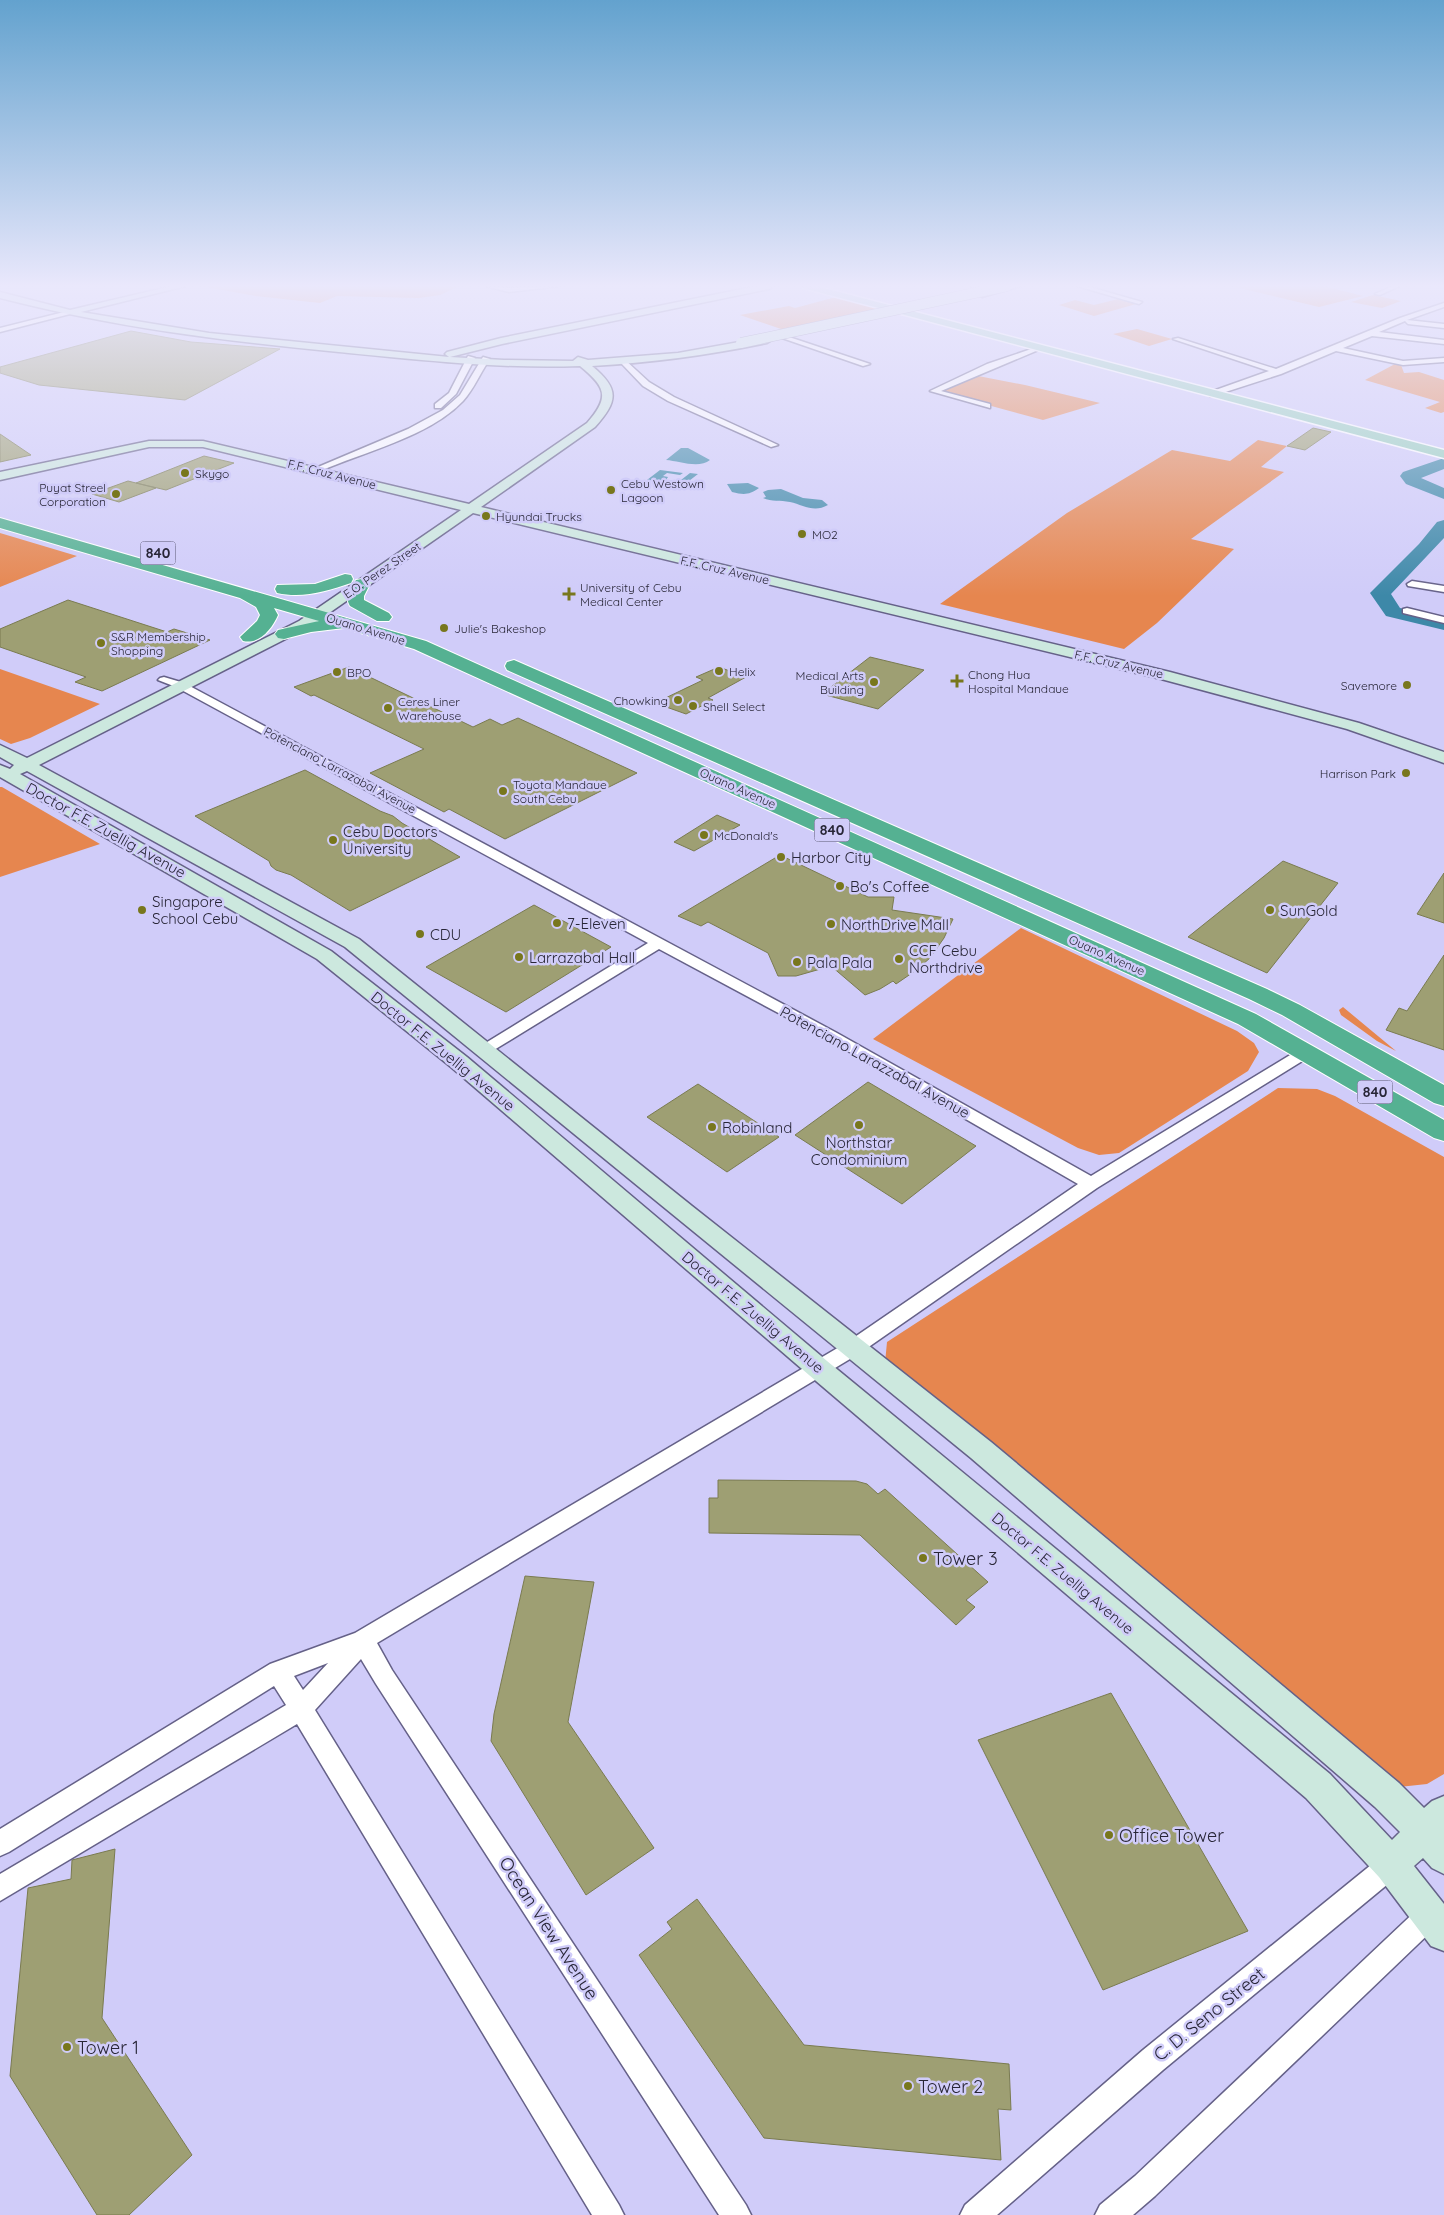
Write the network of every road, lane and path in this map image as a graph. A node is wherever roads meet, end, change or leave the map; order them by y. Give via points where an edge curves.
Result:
1 (454, 389) edge
2 (468, 389) edge
3 (593, 389) edge
4 (607, 389) edge
5 (655, 389) edge
6 (935, 389) edge
7 (1195, 389) edge
8 (1227, 389) edge
9 (1213, 394) junction
10 (987, 406) dead end
11 (565, 434) junction
12 (577, 435) junction
13 (774, 445) dead end
14 (1444, 454) edge
15 (318, 465) junction
16 (0, 469) edge
17 (0, 476) edge
18 (483, 501) junction
19 (470, 503) junction
20 (456, 506) junction
21 (0, 508) edge
22 (0, 523) edge
23 (370, 562) dead end
24 (354, 579) junction
25 (1412, 584) dead end
26 (243, 585) junction
27 (1444, 589) edge
28 (333, 603) junction
29 (317, 606) junction
30 (299, 609) junction
31 (1406, 611) dead end
32 (383, 617) junction
33 (1444, 620) edge
34 (351, 624) junction
35 (409, 624) dead end
36 (284, 634) junction
37 (442, 635) dead end
38 (249, 637) junction
39 (164, 680) junction
40 (180, 685) junction
41 (636, 731) junction
42 (1444, 744) edge
43 (1444, 758) edge
44 (7, 762) edge
45 (658, 943) junction
46 (484, 1050) junction
47 (1306, 1052) junction
48 (1444, 1097) edge
49 (1444, 1132) edge
50 (1091, 1184) junction
51 (853, 1348) junction
52 (818, 1368) junction
53 (363, 1640) junction
54 (278, 1671) junction
55 (301, 1709) junction
56 (1438, 1834) edge
57 (0, 1843) edge
58 (1392, 1866) junction
59 (0, 1888) edge
60 (1439, 1917) edge
61 (609, 2215) edge
62 (736, 2215) edge
63 (975, 2215) edge
64 (1110, 2215) edge

1 - 15 street via 427,414 411,423
2 - 15 street via 452,408 423,425
3 - 11 street, E.O. Perez Street via 596,404 588,416
4 - 12 street, E.O. Perez Street via 609,404
5 - 13 street
6 - 10 street
7 - 9 main road
8 - 9 street
9 - 14 main road
11 - 12 street
11 - 19 street, E.O. Perez Street
12 - 18 street, E.O. Perez Street
15 - 16 street, F.F. Cruz Avenue via 216,439 174,436 123,442
15 - 17 street, F.F. Cruz Avenue via 301,467 203,444 168,443 149,444
15 - 19 street, F.F. Cruz Avenue
15 - 20 street, F.F. Cruz Avenue
18 - 19 street, E.O. Perez Street
18 - 42 street, F.F. Cruz Avenue via 1161,662 1329,706
19 - 20 street, F.F. Cruz Avenue
19 - 24 street, E.O. Perez Street
19 - 43 street, F.F. Cruz Avenue via 1236,694 1353,726
20 - 23 street, E.O. Perez Street
21 - 26 highway, Ouano Avenue / 840
22 - 26 highway, Ouano Avenue / 840
24 - 28 street, E.O. Perez Street
24 - 29 street, E.O. Perez Street
24 - 29 highway, Ouano Avenue / 840 via 317,589 277,587
24 - 32 highway via 356,602
25 - 27 street
26 - 30 highway, Ouano Avenue / 840
26 - 38 highway via 269,617
28 - 29 highway, Ouano Avenue / 840
28 - 32 highway, Ouano Avenue / 840
29 - 30 highway, Ouano Avenue / 840
29 - 34 highway, Ouano Avenue / 840
29 - 36 street, E.O. Perez Street
30 - 38 street
31 - 33 street
32 - 35 highway, Ouano Avenue / 840
34 - 36 highway via 310,627
34 - 41 highway, Ouano Avenue / 840 via 420,645
36 - 40 street, E.O. Perez Street
37 - 41 highway, Ouano Avenue / 840
38 - 39 street
39 - 40 street
39 - 44 street
40 - 44 street, E.O. Perez Street via 56,748
40 - 45 street, Potenciano Larrazabal Avenue
41 - 47 highway, Ouano Avenue / 840 via 1247,1019
41 - 48 highway, Ouano Avenue / 840 via 1258,994
44 - 46 street, Doctor F.E. Zuellig Avenue via 352,943
44 - 52 street, Doctor F.E. Zuellig Avenue via 324,955 459,1062
45 - 46 street
45 - 50 street, Potenciano Larazzabal Avenue via 832,1036
46 - 51 street, Doctor F.E. Zuellig Avenue
47 - 49 highway, Ouano Avenue / 840
47 - 50 street
50 - 51 street
51 - 52 street
51 - 56 street, Doctor F.E. Zuellig Avenue via 981,1450
52 - 53 street
52 - 58 street, Doctor F.E. Zuellig Avenue via 1318,1786
53 - 54 street
53 - 55 street
53 - 62 street, Ocean View Avenue via 389,1686
54 - 55 street
54 - 57 street
55 - 59 street
55 - 61 street
56 - 58 street, C. D. Seno Street
58 - 60 street, Doctor F.E. Zuellig Avenue
58 - 63 street, C. D. Seno Street via 1153,2060
60 - 64 street

